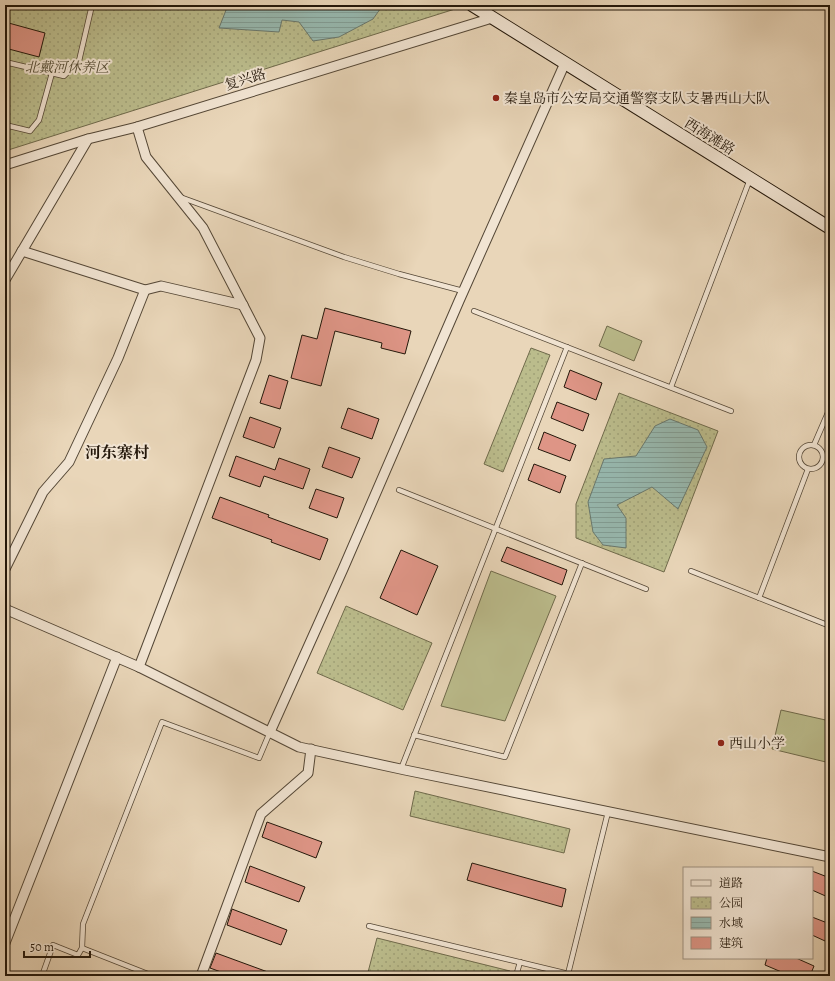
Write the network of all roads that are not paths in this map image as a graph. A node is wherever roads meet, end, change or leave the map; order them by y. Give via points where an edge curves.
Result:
1 (92, 5) edge
2 (472, 5) edge
3 (492, 18) junction
4 (5, 62) edge
5 (565, 63) junction
6 (52, 73) junction
7 (5, 125) edge
8 (137, 127) junction
9 (88, 139) junction
10 (5, 165) edge
11 (750, 178) junction
12 (177, 196) junction
13 (830, 228) edge
14 (22, 252) junction
15 (5, 280) edge
16 (146, 290) junction
17 (463, 291) junction
18 (243, 305) junction
19 (474, 311) dead end
20 (567, 347) junction
21 (670, 387) junction
22 (830, 408) edge
23 (731, 410) dead end
24 (814, 445) junction
25 (808, 469) junction
26 (399, 490) dead end
27 (495, 529) junction
28 (582, 564) junction
29 (5, 568) edge
30 (691, 571) dead end
31 (646, 589) dead end
32 (759, 598) junction
33 (5, 609) edge
34 (830, 626) edge
35 (117, 657) junction
36 (139, 667) junction
37 (270, 732) junction
38 (414, 735) junction
39 (311, 749) junction
40 (401, 769) junction
41 (608, 812) junction
42 (830, 857) edge
43 (369, 926) dead end
44 (5, 943) edge
45 (82, 948) junction
46 (520, 962) junction
47 (568, 974) junction
48 (42, 976) edge
49 (152, 976) edge
50 (201, 976) edge
51 (516, 976) edge
52 (577, 976) edge

1 - 6 lane via 79,61 64,76
2 - 3 main road, 西海滩路
3 - 5 main road, 西海滩路
3 - 8 street, 复兴路
4 - 6 lane
5 - 11 main road, 西海滩路
5 - 17 street
6 - 7 lane via 39,120 30,131
8 - 9 street, 复兴路
8 - 12 street via 146,158
9 - 10 street, 复兴路
9 - 14 street
11 - 13 main road, 西海滩路
11 - 21 lane
12 - 17 lane via 344,257
12 - 18 street via 203,228
14 - 15 street
14 - 16 street
16 - 18 street via 161,286
16 - 29 street via 118,358 68,462 43,492
17 - 37 street
18 - 36 street via 260,338 256,360
19 - 20 lane
20 - 21 lane
20 - 27 lane
21 - 23 lane
22 - 24 lane
24 - 25 lane via 806,446 799,456 801,464
24 - 25 lane via 823,453 823,460 819,467
25 - 32 lane
26 - 27 lane
27 - 28 lane
27 - 38 lane
28 - 31 lane
28 - 38 lane via 505,757
30 - 32 lane
32 - 34 lane
33 - 35 street
35 - 36 street
35 - 44 street
36 - 37 street
37 - 39 street via 299,747
37 - 45 lane via 259,758 162,722 83,924
38 - 40 lane
39 - 40 street
39 - 50 street via 308,773 261,814
40 - 41 street
41 - 42 street
41 - 47 lane
43 - 46 lane
45 - 48 lane via 78,955 53,945
45 - 49 lane
46 - 47 lane
46 - 51 lane
47 - 52 lane

